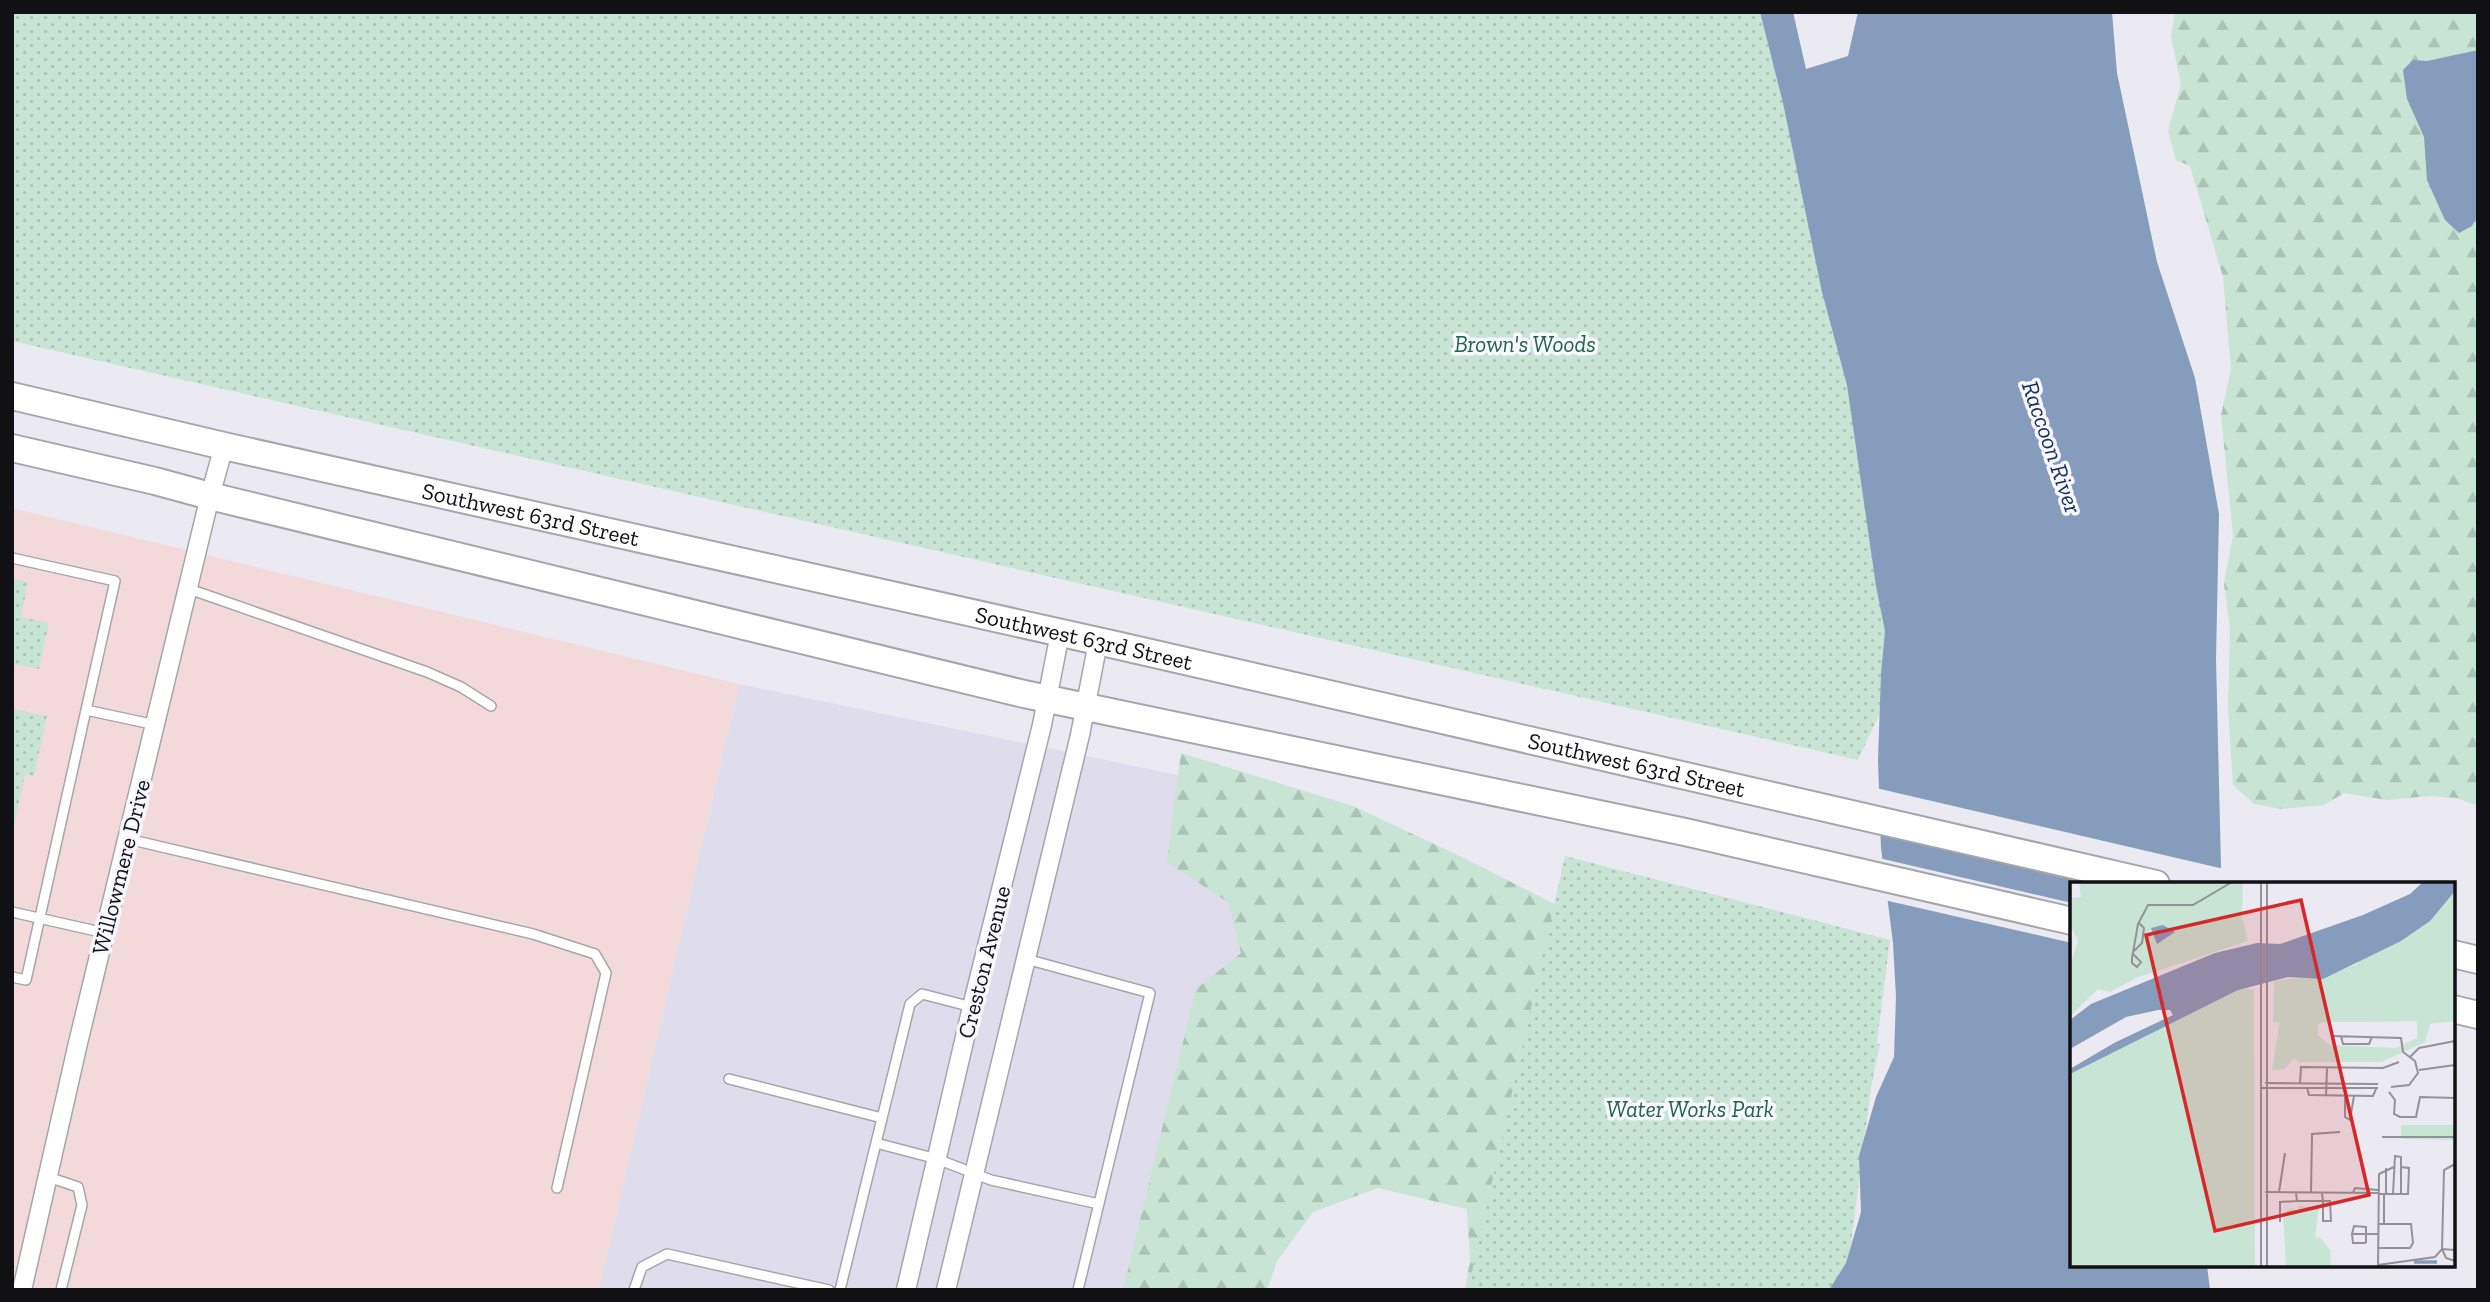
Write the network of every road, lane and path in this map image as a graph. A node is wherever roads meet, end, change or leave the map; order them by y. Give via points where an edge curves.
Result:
1 (12, 396) edge
2 (224, 446) junction
3 (12, 448) edge
4 (209, 496) junction
5 (12, 558) edge
6 (189, 589) junction
7 (1060, 633) junction
8 (1098, 642) junction
9 (1048, 697) junction
10 (1086, 705) junction
11 (491, 706) dead end
12 (86, 710) junction
13 (156, 725) junction
14 (128, 839) junction
15 (2147, 882) edge
16 (12, 912) edge
17 (40, 918) junction
18 (2070, 921) edge
19 (105, 933) junction
20 (2455, 954) edge
21 (1026, 959) junction
22 (2478, 960) edge
23 (12, 977) edge
24 (972, 1007) junction
25 (2455, 1009) edge
26 (2478, 1014) edge
27 (729, 1079) dead end
28 (882, 1118) junction
29 (876, 1143) junction
30 (937, 1159) junction
31 (974, 1171) junction
32 (48, 1177) junction
33 (557, 1188) dead end
34 (1099, 1204) junction
35 (22, 1290) edge
36 (61, 1290) edge
37 (634, 1290) edge
38 (829, 1290) edge
39 (840, 1290) edge
40 (906, 1290) edge
41 (946, 1290) edge
42 (1078, 1290) edge

1 - 2 main road, Southwest 63rd Street
2 - 4 street, Willowmere Drive
2 - 7 main road, Southwest 63rd Street
3 - 4 main road
4 - 6 street, Willowmere Drive
4 - 9 main road via 832,649
5 - 12 lane via 115,581
6 - 11 lane via 427,672
6 - 13 street, Willowmere Drive
7 - 8 main road, Southwest 63rd Street
7 - 9 street, Creston Avenue
8 - 10 street, Creston Avenue
8 - 15 main road, Southwest 63rd Street
9 - 10 main road
9 - 24 street, Creston Avenue
10 - 18 main road via 1685,832
10 - 21 street, Creston Avenue
12 - 13 lane
12 - 17 lane
13 - 14 street, Willowmere Drive
14 - 19 street, Willowmere Drive
14 - 33 lane via 533,934 595,954 606,973
16 - 17 lane
17 - 19 lane
17 - 23 lane via 26,980
19 - 32 street, Willowmere Drive
20 - 22 main road
21 - 31 street, Creston Avenue
21 - 34 lane via 1150,993
24 - 28 lane via 922,994 910,1004
24 - 30 street, Creston Avenue
25 - 26 main road
27 - 28 lane
28 - 29 lane
29 - 30 lane
29 - 39 lane
30 - 31 lane
30 - 40 street, Creston Avenue
31 - 34 lane via 991,1180
31 - 41 street, Creston Avenue
32 - 35 street, Willowmere Drive
32 - 36 lane via 78,1188 82,1205
34 - 42 lane
37 - 38 lane via 642,1267 667,1254

